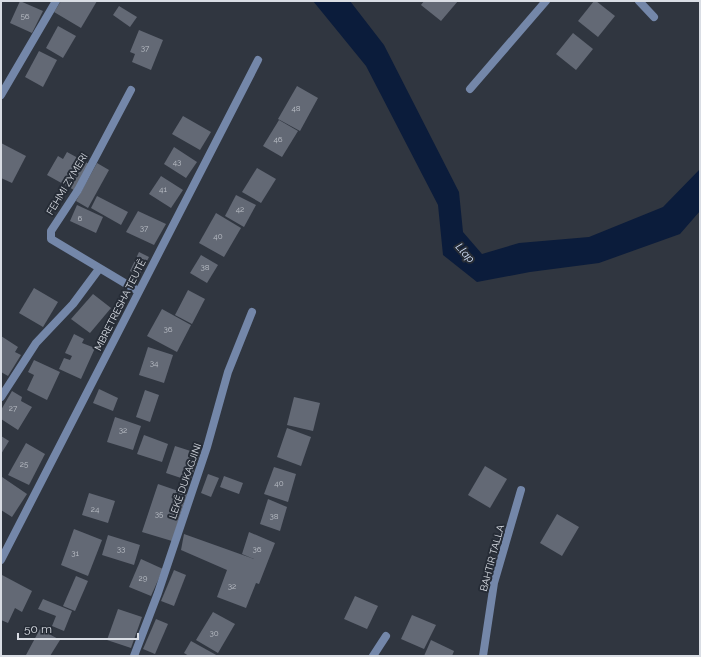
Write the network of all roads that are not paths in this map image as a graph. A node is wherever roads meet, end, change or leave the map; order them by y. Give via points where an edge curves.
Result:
1 (56, 1) edge
2 (546, 1) edge
3 (639, 1) edge
4 (654, 17) dead end
5 (258, 60) dead end
6 (470, 89) dead end
7 (131, 90) dead end
8 (1, 95) edge
9 (99, 269) junction
10 (138, 291) junction
11 (252, 312) dead end
12 (1, 397) edge
13 (521, 490) dead end
14 (1, 560) edge
15 (386, 636) dead end
16 (134, 656) edge
17 (373, 656) edge
18 (483, 656) edge

1 - 8 street
2 - 6 street
3 - 4 street
5 - 10 street, MBRETRESHA TEUTË
7 - 9 street, FEHMI ZYMERI via 78,190 51,231 51,239
9 - 10 street, FEHMI ZYMERI
9 - 12 street via 74,304 36,343
10 - 14 street, MBRETRESHA TEUTË
11 - 16 street, LEKË DUKAGJINI via 228,372 207,447
13 - 18 street, BAHTIR TALLA via 494,583
15 - 17 street

